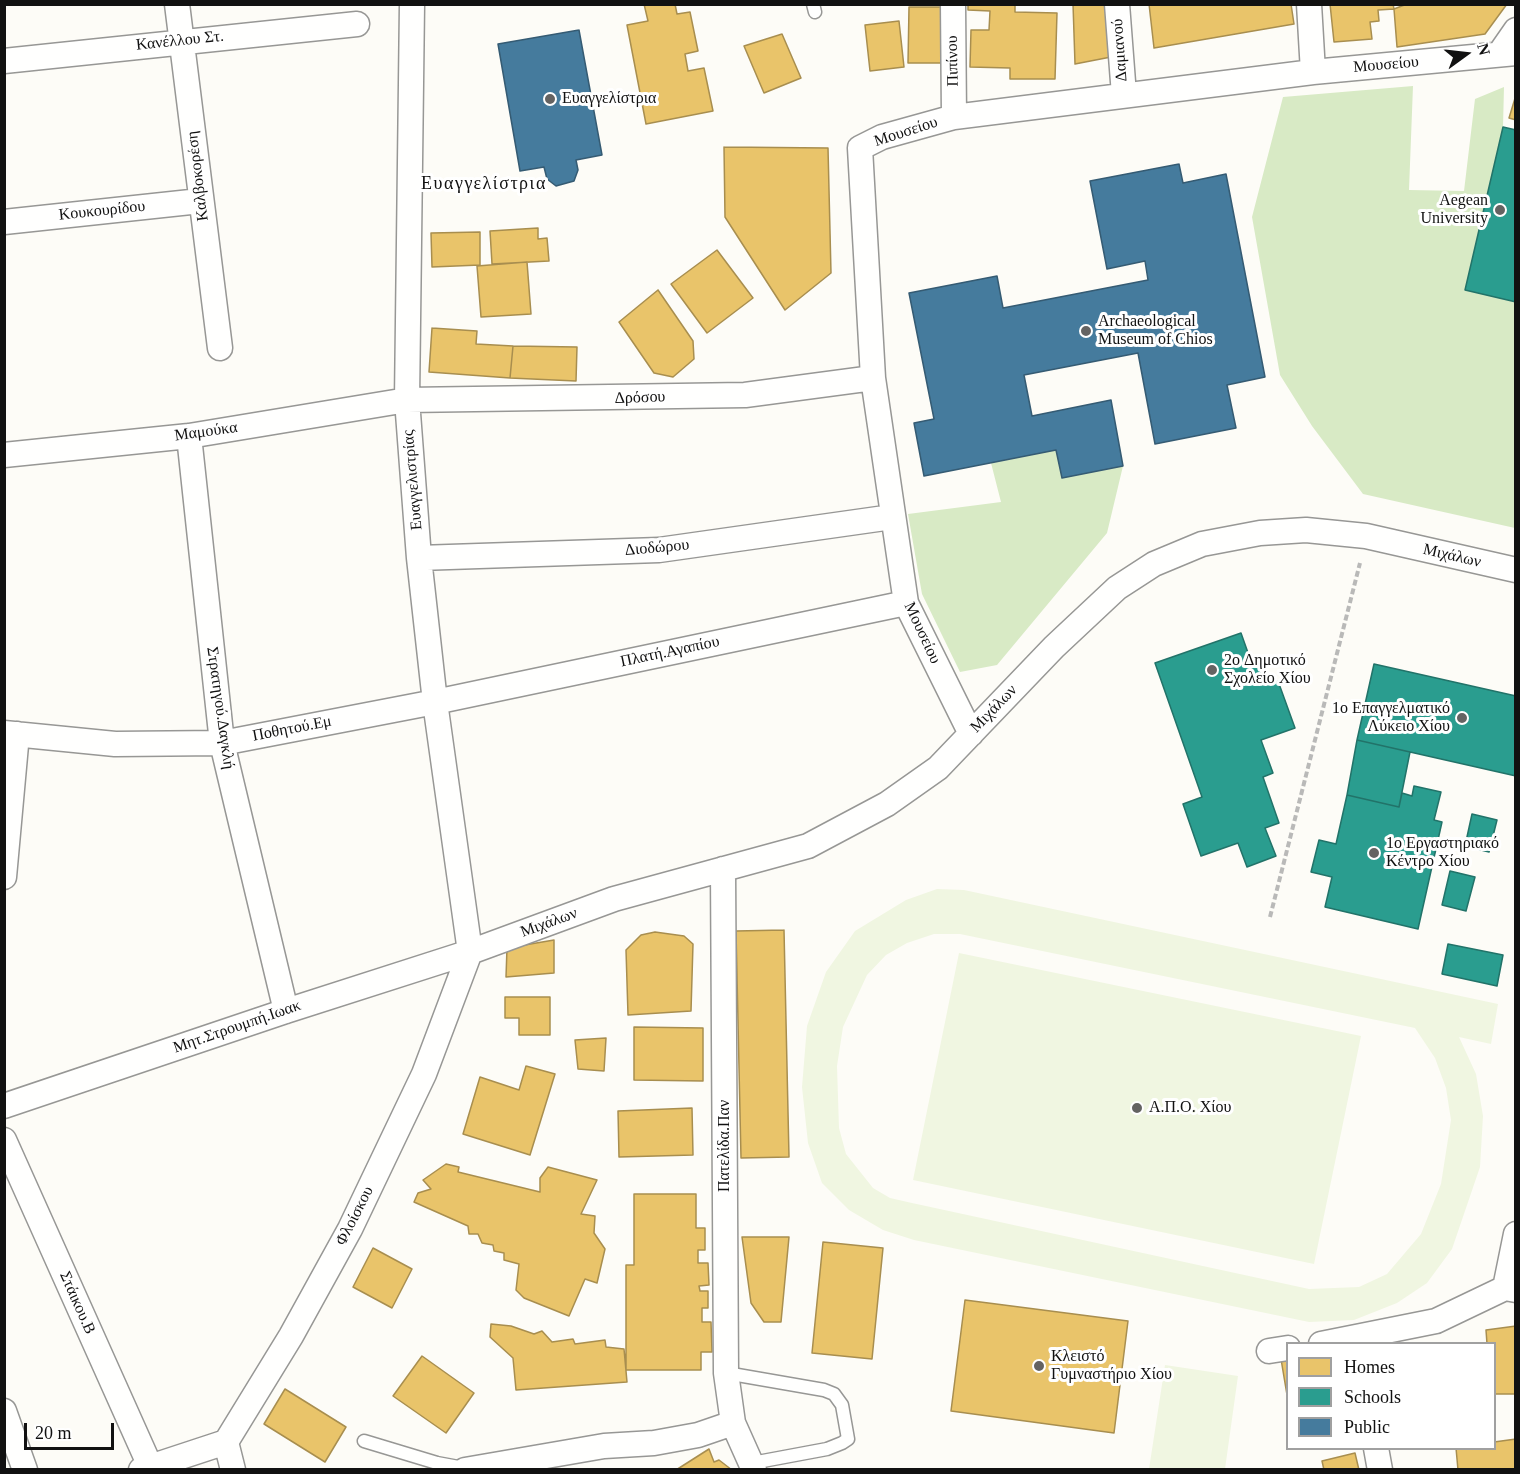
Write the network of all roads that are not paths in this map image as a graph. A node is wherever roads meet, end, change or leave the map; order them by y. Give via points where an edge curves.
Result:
1 (177, 4) edge
2 (412, 4) edge
3 (953, 4) edge
4 (1117, 4) edge
5 (1309, 4) edge
6 (357, 24) dead end
7 (1515, 30) edge
8 (183, 40) junction
9 (1508, 53) edge
10 (4, 61) edge
11 (1313, 72) junction
12 (1124, 96) junction
13 (954, 117) junction
14 (200, 201) junction
15 (4, 222) edge
16 (220, 348) dead end
17 (873, 378) junction
18 (406, 400) junction
19 (189, 436) junction
20 (4, 455) edge
21 (892, 517) junction
22 (419, 558) junction
23 (1515, 570) edge
24 (906, 603) junction
25 (435, 702) junction
26 (11, 734) edge
27 (971, 734) junction
28 (222, 742) junction
29 (723, 868) junction
30 (4, 877) edge
31 (471, 952) junction
32 (286, 1011) junction
33 (4, 1106) edge
34 (4, 1140) edge
35 (1515, 1234) edge
36 (1510, 1289) edge
37 (1355, 1341) edge
38 (726, 1373) junction
39 (4, 1411) edge
40 (733, 1423) junction
41 (364, 1441) dead end
42 (226, 1442) junction
43 (1376, 1450) edge
44 (753, 1466) edge
45 (145, 1468) edge
46 (464, 1469) edge
47 (25, 1470) edge
48 (233, 1470) edge
49 (1380, 1470) edge

1 - 8 street, Καλβοκορέση
2 - 18 street, Ευαγγελιστρίας
3 - 13 street, Πιπίνου
4 - 12 street, Δαμιανού
5 - 11 street
6 - 8 street, Κανέλλου Στ.
7 - 9 street
8 - 10 street, Κανέλλου Στ.
8 - 14 street, Καλβοκορέση
9 - 11 street, Μουσείου
11 - 12 street, Μουσείου
12 - 13 street, Μουσείου
13 - 17 street, Μουσείου via 882,137 860,148
14 - 15 street, Κουκουρίδου
14 - 16 street, Καλβοκορέση
17 - 18 street, Δρόσου via 745,395
17 - 21 street, Μουσείου
18 - 19 street, Μαμούκα
18 - 22 street, Ευαγγελιστρίας
19 - 20 street, Μαμούκα
19 - 28 street, Στρατηγού.Δαγκλή
21 - 22 street, Διοδώρου via 659,550
21 - 24 street, Μουσείου
22 - 25 street, Ευαγγελιστρίας
23 - 27 street, Μιχάλων via 1366,536 1305,530 1260,533 1202,544 1154,564 1117,588
24 - 25 street, Πλατή.Αγαπίου
24 - 27 street, Μουσείου
25 - 28 street, Ποθητού.Εμ
25 - 31 street, Ευαγγελιστρίας
26 - 28 street, Ποθητού.Εμ via 115,744
26 - 30 street
27 - 29 street, Μιχάλων via 938,768 887,804 845,827 808,846
28 - 32 street, Στρατηγού.Δαγκλή
29 - 31 street, Μιχάλων via 614,899
29 - 38 street, Πατελίδα.Παν
31 - 32 street, Μητ.Στρουμπή.Ιωακ
31 - 42 street, Φλοίσκου via 424,1074 350,1228 291,1336
32 - 33 street, Μητ.Στρουμπή.Ιωακ
34 - 45 street, Στάικου.Β
35 - 36 street
36 - 37 street via 1436,1321
38 - 40 street, Πατελίδα.Παν
38 - 44 lane via 824,1390 834,1394 842,1405 848,1439 827,1449
39 - 47 street
40 - 44 street, Πατελίδα.Παν
40 - 46 street via 698,1435 654,1443 604,1446
41 - 46 lane
42 - 45 street
42 - 48 street
43 - 49 street

